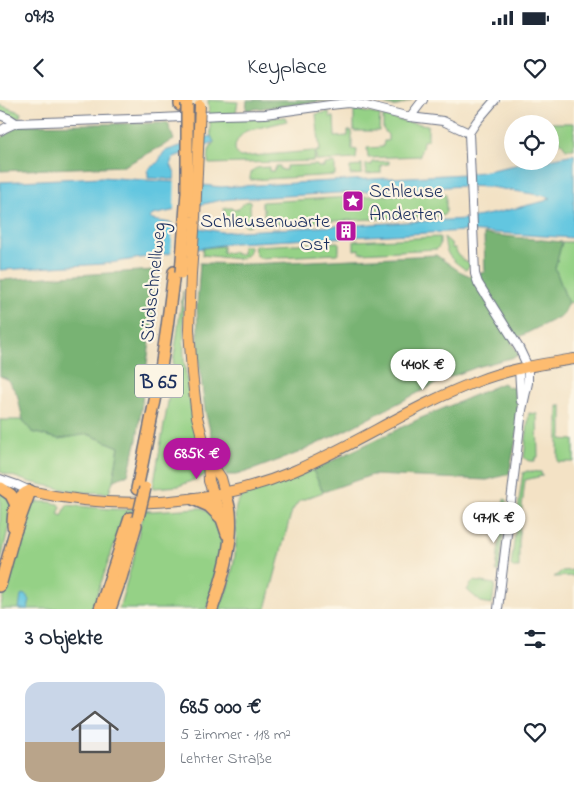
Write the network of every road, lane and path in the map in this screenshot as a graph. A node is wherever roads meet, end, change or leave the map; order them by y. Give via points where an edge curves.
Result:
1 (423, 100) edge
2 (495, 100) edge
3 (183, 102) edge
4 (200, 103) edge
5 (0, 115) edge
6 (410, 117) junction
7 (16, 123) junction
8 (0, 131) edge
9 (469, 133) junction
10 (182, 273) junction
11 (574, 359) edge
12 (524, 368) junction
13 (0, 485) edge
14 (30, 491) junction
15 (220, 494) junction
16 (193, 498) junction
17 (16, 505) junction
18 (134, 518) junction
19 (222, 518) junction
20 (14, 535) junction
21 (229, 540) junction
22 (0, 586) edge
23 (100, 609) edge
24 (110, 609) edge
25 (212, 609) edge
26 (498, 609) edge

1 - 6 street
2 - 9 street
3 - 10 highway, Südschnellweg / B 65 via 177,236
4 - 10 main road, bridge via 196,198
5 - 7 street
6 - 7 street via 349,104 265,114
6 - 9 street via 443,121
7 - 8 street
9 - 12 street via 475,274 519,348
10 - 15 main road via 197,417 208,459 221,478
10 - 18 highway, Südschnellweg / B 65, bridge via 166,381
11 - 12 main road
12 - 15 main road via 479,380 438,398 293,471
12 - 26 street via 528,383
13 - 14 street via 16,491
13 - 17 highway
14 - 16 main road via 109,502
14 - 17 highway via 21,496
14 - 20 highway
15 - 16 main road
15 - 19 highway
15 - 21 highway via 230,510
16 - 19 highway
17 - 20 highway
18 - 23 highway, Südschnellweg / B 65
18 - 24 highway, Südschnellweg / B 65
19 - 21 highway
20 - 22 highway
21 - 25 highway via 227,561

